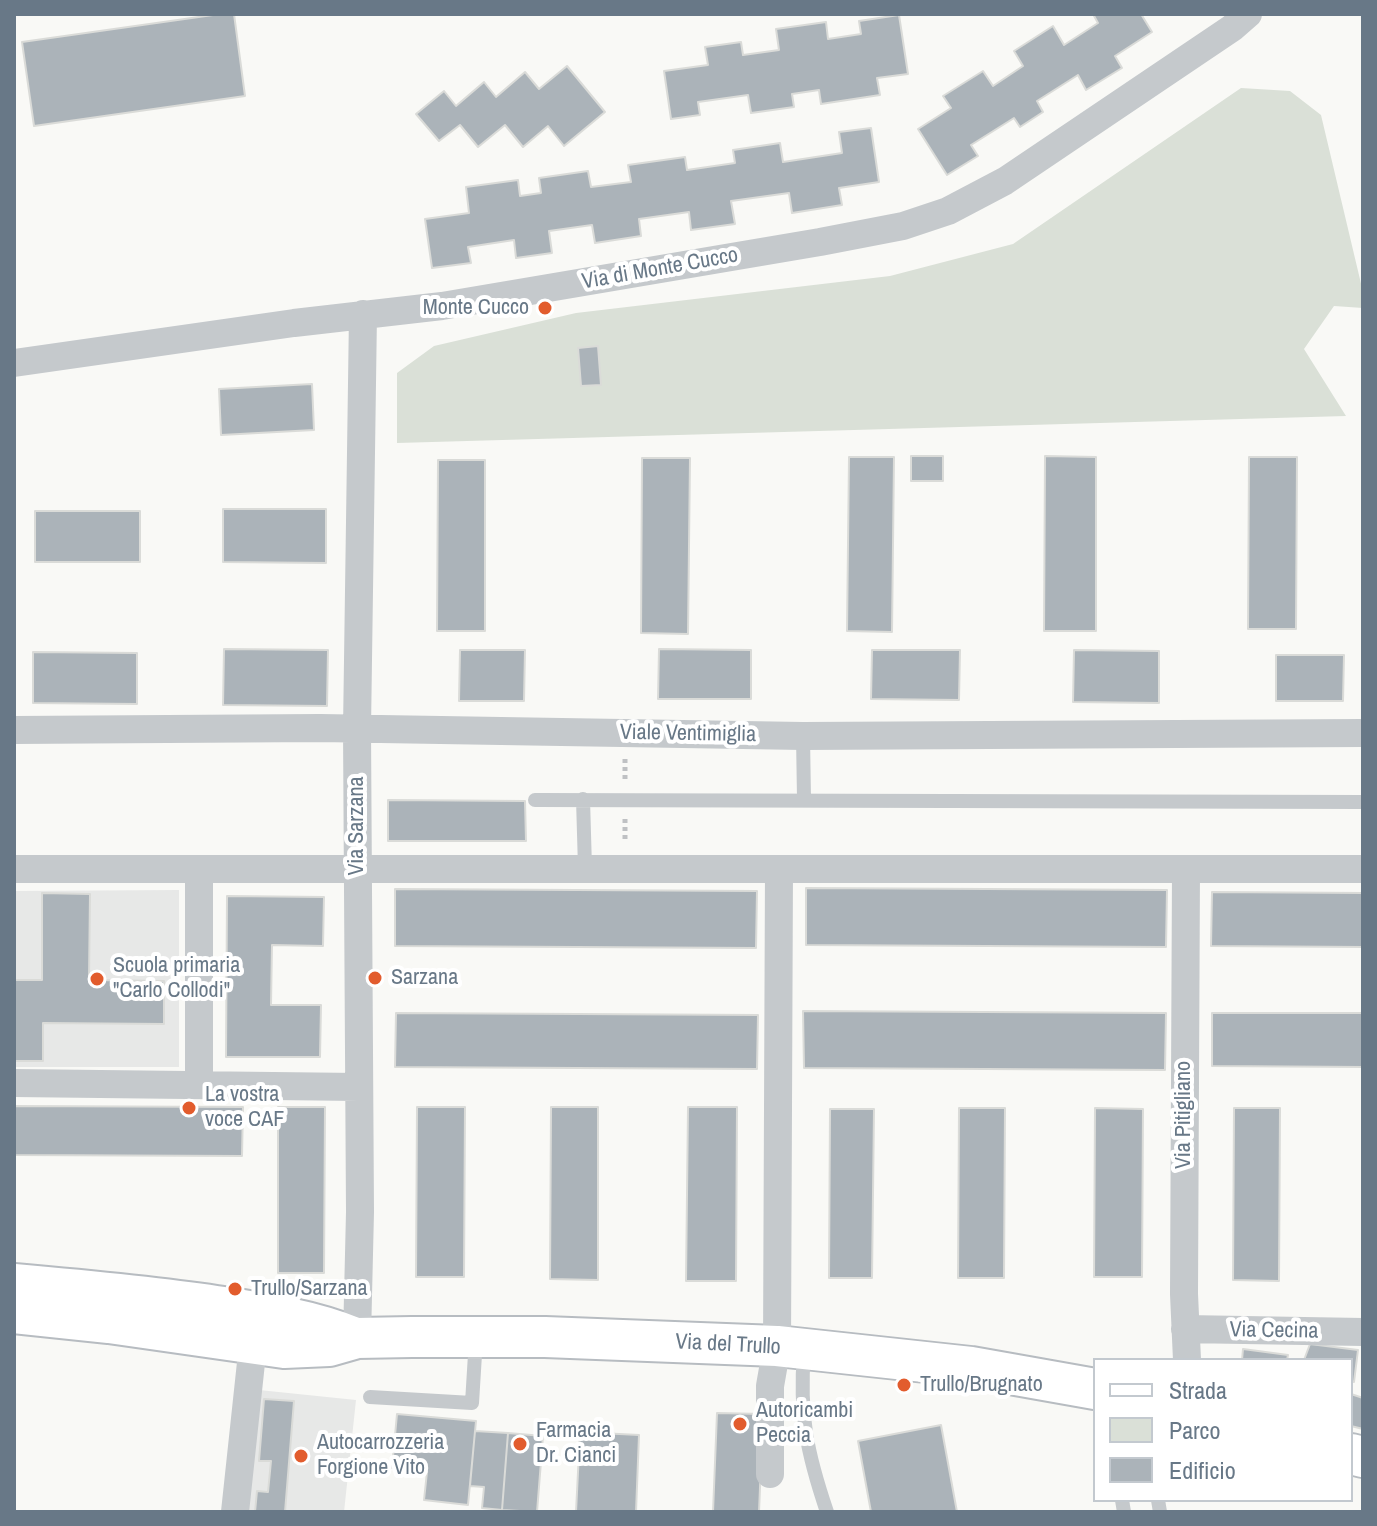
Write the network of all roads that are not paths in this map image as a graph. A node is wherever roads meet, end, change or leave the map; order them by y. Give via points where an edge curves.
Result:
1 (1248, 14) edge
2 (363, 314) junction
3 (14, 363) edge
4 (357, 729) junction
5 (14, 730) edge
6 (1363, 733) edge
7 (803, 736) junction
8 (583, 799) junction
9 (804, 799) junction
10 (535, 800) dead end
11 (1363, 802) edge
12 (585, 868) junction
13 (14, 869) edge
14 (199, 869) junction
15 (779, 869) junction
16 (1363, 869) edge
17 (357, 870) junction
18 (1186, 870) junction
19 (14, 1083) edge
20 (199, 1084) junction
21 (359, 1087) junction
22 (14, 1284) edge
23 (14, 1313) edge
24 (1185, 1329) junction
25 (1363, 1332) edge
26 (476, 1337) junction
27 (357, 1338) junction
28 (253, 1344) junction
29 (790, 1348) junction
30 (1187, 1358) edge
31 (1093, 1389) edge
32 (370, 1397) dead end
33 (770, 1474) dead end
34 (235, 1512) edge
35 (827, 1512) edge

1 - 2 street, Via di Monte Cucco via 1005,181 928,219 442,306
2 - 3 street, Via di Monte Cucco
2 - 4 street, Via Sarzana
4 - 5 street, Viale Ventimiglia
4 - 7 street, Viale Ventimiglia
4 - 17 street, Via Sarzana
6 - 7 street, Viale Ventimiglia
7 - 9 lane
8 - 9 lane
8 - 10 lane
8 - 12 lane
9 - 11 lane
12 - 15 street
12 - 17 street
13 - 14 street
14 - 17 street
14 - 20 street
15 - 18 street
15 - 29 street
16 - 18 street
17 - 21 street, Via Sarzana
18 - 24 street, Via Pitigliano
19 - 20 street
20 - 21 street
21 - 27 street, Via Sarzana
22 - 27 street, Via del Trullo via 266,1313
23 - 28 street, Via del Trullo
24 - 25 street, Via Cecina
24 - 30 street, Via Pitigliano
26 - 27 street, Via del Trullo
26 - 29 street, Via del Trullo
26 - 32 lane via 472,1403
27 - 28 street, Via del Trullo via 311,1348
28 - 34 street
29 - 31 street, Via del Trullo via 971,1367
29 - 33 street via 770,1386
29 - 35 lane via 810,1460

